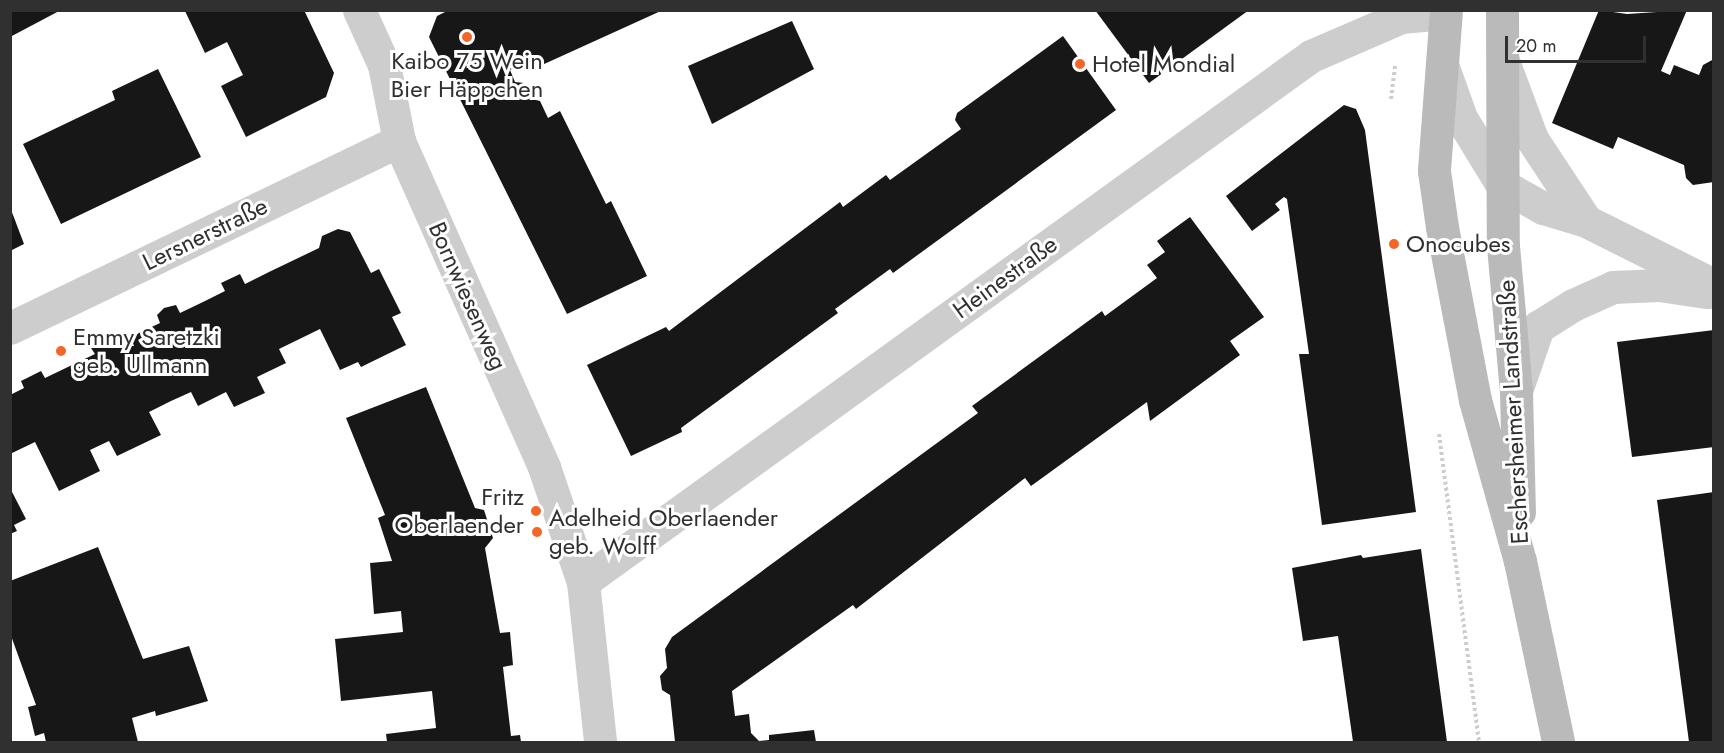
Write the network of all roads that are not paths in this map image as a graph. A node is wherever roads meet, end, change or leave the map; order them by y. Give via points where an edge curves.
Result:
1 (359, 10) edge
2 (1502, 10) edge
3 (1446, 12) edge
4 (1500, 52) junction
5 (1444, 70) junction
6 (399, 141) junction
7 (1502, 185) junction
8 (1586, 220) junction
9 (1713, 285) edge
10 (1713, 293) edge
11 (10, 328) edge
12 (1516, 391) junction
13 (1520, 561) junction
14 (583, 582) junction
15 (600, 742) edge
16 (1558, 742) edge

1 - 6 street, Bornwiesenweg via 384,65
2 - 4 main road, Eschersheimer Landstraße
3 - 5 main road, Eschersheimer Landstraße
3 - 14 street, Heinestraße via 1401,17 1311,57
4 - 7 main road, Eschersheimer Landstraße
4 - 8 street via 1532,139
5 - 7 street via 1461,118
5 - 13 main road, Eschersheimer Landstraße via 1434,171 1441,218 1476,400
6 - 11 street, Lersnerstraße
6 - 14 street, Bornwiesenweg via 544,468
7 - 8 street via 1543,208
7 - 12 main road, Eschersheimer Landstraße
8 - 9 street
10 - 12 street via 1659,285 1613,287 1573,305 1538,327
12 - 13 main road, Eschersheimer Landstraße
13 - 16 main road, Eschersheimer Landstraße
14 - 15 street, Bornwiesenweg

